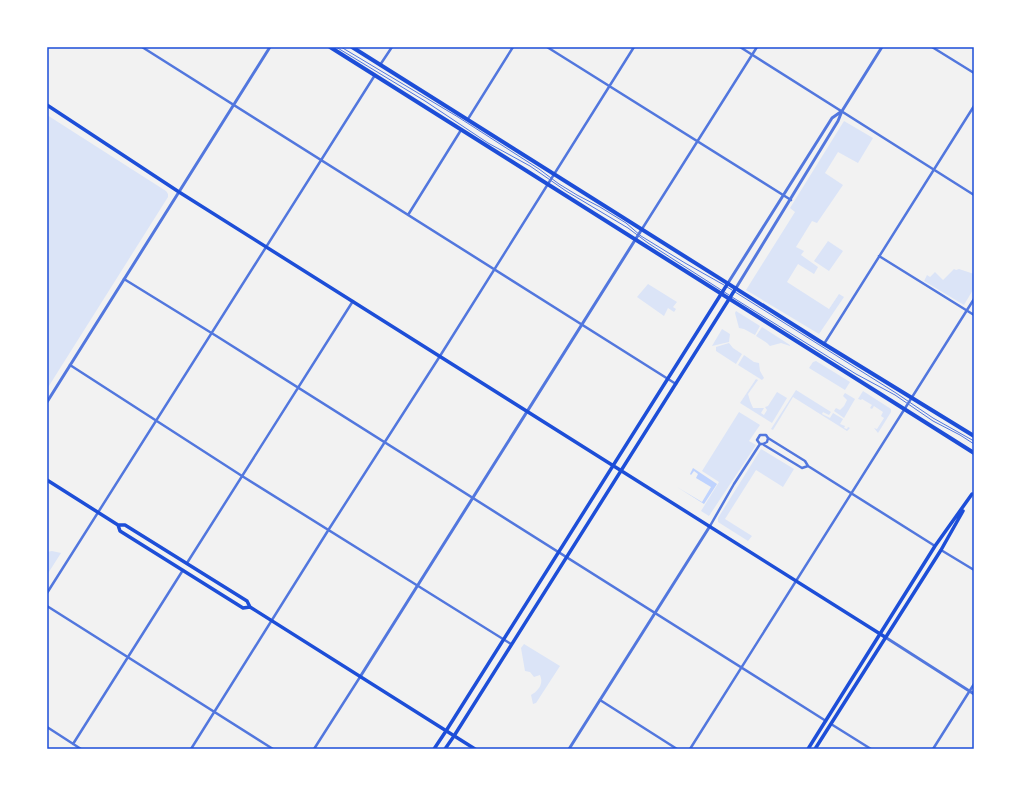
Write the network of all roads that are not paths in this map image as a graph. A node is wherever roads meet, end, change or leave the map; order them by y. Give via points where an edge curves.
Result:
1 (142, 47) edge
2 (270, 47) edge
3 (330, 47) edge
4 (336, 47) edge
5 (341, 47) edge
6 (352, 47) edge
7 (392, 47) edge
8 (513, 47) edge
9 (547, 47) edge
10 (634, 47) edge
11 (740, 47) edge
12 (757, 47) edge
13 (882, 47) edge
14 (932, 47) edge
15 (752, 54) junction
16 (380, 65) junction
17 (974, 73) edge
18 (375, 75) junction
19 (610, 87) junction
20 (47, 105) edge
21 (234, 105) junction
22 (974, 106) edge
23 (842, 111) junction
24 (468, 119) junction
25 (461, 130) junction
26 (696, 142) junction
27 (321, 160) junction
28 (934, 169) junction
29 (555, 174) junction
30 (551, 179) junction
31 (548, 185) junction
32 (179, 192) junction
33 (974, 194) edge
34 (784, 195) junction
35 (791, 200) junction
36 (408, 215) junction
37 (642, 229) junction
38 (637, 236) junction
39 (267, 246) junction
40 (879, 256) junction
41 (495, 269) junction
42 (124, 279) junction
43 (732, 287) junction
44 (726, 295) junction
45 (974, 299) edge
46 (353, 301) junction
47 (967, 310) junction
48 (974, 315) edge
49 (582, 324) junction
50 (212, 333) junction
51 (824, 344) junction
52 (440, 356) junction
53 (70, 365) junction
54 (668, 379) junction
55 (676, 384) junction
56 (297, 388) junction
57 (912, 397) junction
58 (47, 402) edge
59 (908, 403) junction
60 (904, 409) junction
61 (527, 411) junction
62 (157, 420) junction
63 (974, 436) edge
64 (768, 438) junction
65 (974, 441) edge
66 (384, 443) junction
67 (760, 444) junction
68 (763, 444) junction
69 (974, 444) edge
70 (974, 453) edge
71 (613, 466) junction
72 (808, 466) junction
73 (621, 471) junction
74 (242, 476) junction
75 (47, 480) edge
76 (973, 492) edge
77 (851, 494) junction
78 (472, 498) junction
79 (98, 513) junction
80 (118, 525) junction
81 (710, 526) junction
82 (329, 529) junction
83 (935, 546) junction
84 (941, 550) junction
85 (558, 553) junction
86 (566, 558) junction
87 (187, 563) junction
88 (183, 570) junction
89 (974, 570) edge
90 (796, 581) junction
91 (417, 586) junction
92 (47, 593) edge
93 (47, 606) edge
94 (250, 607) junction
95 (655, 613) junction
96 (271, 621) junction
97 (880, 634) junction
98 (885, 637) junction
99 (503, 639) junction
100 (512, 644) junction
101 (128, 657) junction
102 (742, 668) junction
103 (360, 677) junction
104 (974, 684) edge
105 (970, 691) junction
106 (974, 694) edge
107 (600, 700) junction
108 (214, 712) junction
109 (826, 721) junction
110 (831, 724) junction
111 (47, 728) edge
112 (446, 731) junction
113 (454, 736) junction
114 (73, 744) junction
115 (81, 749) edge
116 (190, 749) edge
117 (274, 749) edge
118 (314, 749) edge
119 (434, 749) edge
120 (445, 749) edge
121 (475, 749) edge
122 (569, 749) edge
123 (677, 749) edge
124 (690, 749) edge
125 (808, 749) edge
126 (815, 749) edge
127 (871, 749) edge
128 (933, 749) edge

1 - 21 street
2 - 21 street
3 - 18 highway
4 - 30 lane via 488,143
5 - 30 lane via 458,117
6 - 16 highway
7 - 16 street
8 - 24 street
9 - 19 street
10 - 19 street
11 - 15 street
12 - 15 street
13 - 23 street
14 - 17 street
15 - 23 street
15 - 26 street
16 - 24 highway
18 - 25 highway
18 - 27 street
19 - 26 street
19 - 29 street
20 - 32 main road
21 - 27 street
21 - 32 street
22 - 28 street
23 - 28 street
23 - 34 street via 832,118
23 - 35 street
24 - 29 highway
25 - 31 highway
25 - 36 street
26 - 34 street
26 - 37 street
27 - 36 street
27 - 39 street
28 - 33 street
28 - 40 street
29 - 30 street
29 - 37 highway
30 - 31 street
30 - 38 lane via 571,195 601,211
31 - 38 highway
31 - 41 street
32 - 39 main road
32 - 42 street
34 - 35 street
34 - 43 street
35 - 43 street
36 - 41 street
37 - 38 street
37 - 43 highway
38 - 43 lane
38 - 44 highway
38 - 49 street
39 - 46 main road
39 - 50 street
40 - 47 street
40 - 51 street
41 - 49 street
41 - 52 street
42 - 50 street
42 - 53 street
43 - 44 main road
43 - 44 main road
43 - 51 highway
43 - 59 lane
44 - 54 main road
44 - 55 main road
44 - 59 lane
44 - 60 highway
45 - 47 street
46 - 52 main road
46 - 56 street
47 - 48 street
47 - 57 street
49 - 54 street
49 - 61 street
50 - 56 street
50 - 62 street
51 - 57 highway
52 - 61 main road
52 - 66 street
53 - 58 street
53 - 62 street
54 - 55 street
54 - 71 main road
55 - 73 main road
56 - 66 street
56 - 74 street
57 - 59 street
57 - 63 highway
59 - 60 street
59 - 65 lane
59 - 69 lane via 933,421
60 - 70 highway
60 - 77 street
61 - 71 main road
61 - 78 street
62 - 74 street
62 - 79 street
64 - 67 street via 764,434 760,435 757,440
64 - 68 street
64 - 72 street via 805,461
66 - 78 street
66 - 82 street
67 - 68 street
67 - 81 street
68 - 72 street via 802,468
71 - 73 main road
71 - 85 main road
72 - 77 street
73 - 81 main road
73 - 86 main road
74 - 82 street
74 - 87 street
75 - 79 main road
76 - 83 main road
76 - 84 main road
77 - 83 street
77 - 90 street
78 - 85 street
78 - 91 street
79 - 80 main road
79 - 92 street
80 - 87 main road via 125,525
80 - 88 main road via 120,531
81 - 90 main road
81 - 95 street
82 - 91 street
82 - 96 street
83 - 97 main road
84 - 89 street
84 - 98 main road
85 - 86 street
85 - 99 main road
86 - 95 street
86 - 100 main road
87 - 94 main road via 247,601
88 - 94 main road via 243,608
88 - 101 street
90 - 97 main road
90 - 102 street
91 - 99 street
91 - 103 street
93 - 101 street
94 - 96 main road
95 - 102 street
95 - 107 street
96 - 103 main road
96 - 108 street
97 - 98 main road
97 - 109 main road
98 - 105 street
98 - 110 main road
99 - 100 street
99 - 112 main road
100 - 113 main road
101 - 108 street
101 - 114 street
102 - 109 street
102 - 124 street
103 - 112 main road
103 - 118 street
104 - 105 street
105 - 106 street
105 - 128 street
107 - 122 street
107 - 123 street
108 - 116 street
108 - 117 street
109 - 125 main road
110 - 126 main road
110 - 127 street
111 - 114 street
112 - 113 main road
112 - 119 main road
113 - 120 main road
113 - 121 main road
114 - 115 street

